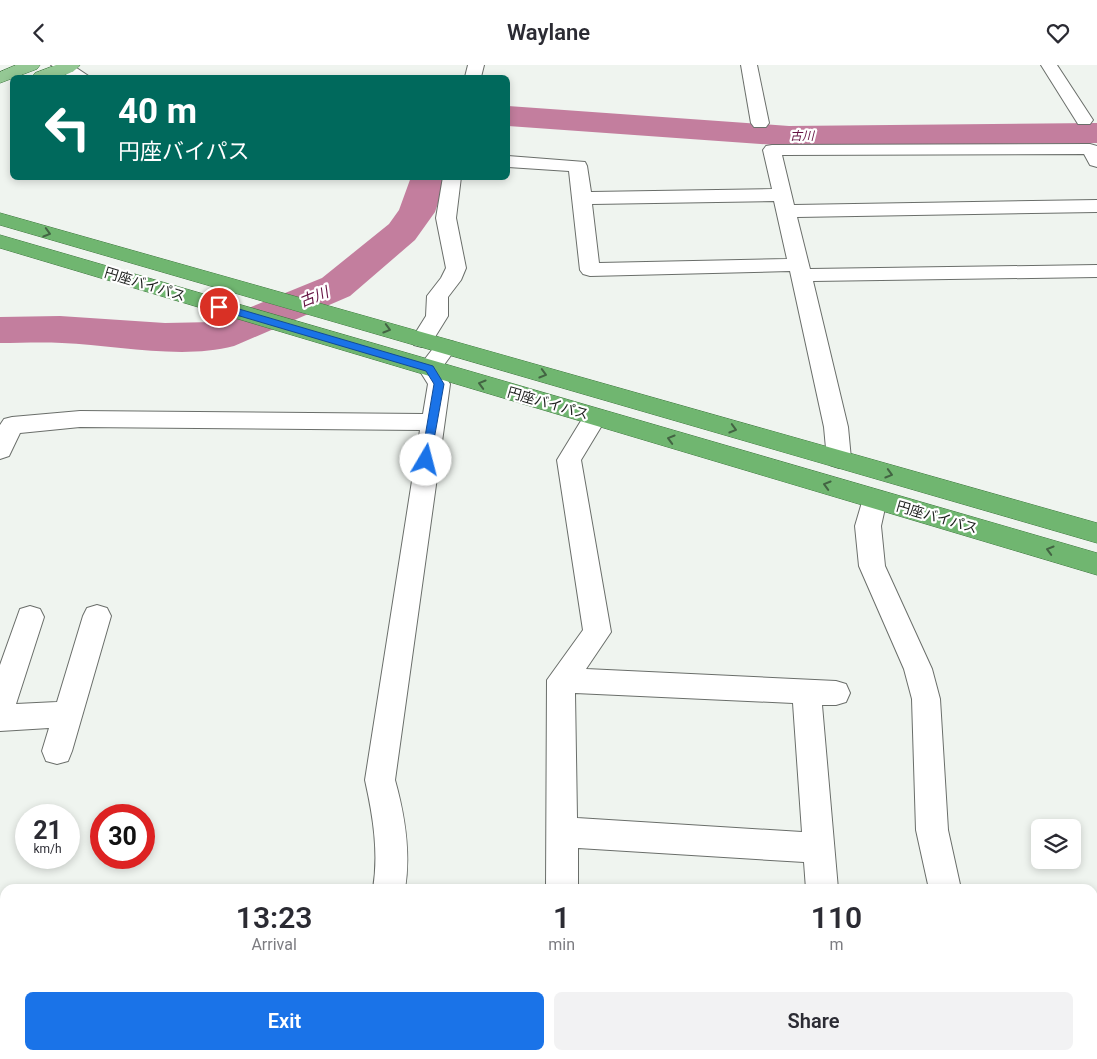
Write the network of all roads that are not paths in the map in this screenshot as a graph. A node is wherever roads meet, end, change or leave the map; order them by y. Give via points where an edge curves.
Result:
1 (31, 65) edge
2 (749, 65) edge
3 (1049, 65) edge
4 (65, 66) edge
5 (45, 75) edge
6 (79, 75) edge
7 (0, 78) edge
8 (1084, 120) dead end
9 (760, 123) dead end
10 (1097, 161) edge
11 (510, 162) edge
12 (451, 180) edge
13 (582, 198) junction
14 (784, 203) junction
15 (1097, 206) edge
16 (0, 219) edge
17 (0, 241) edge
18 (801, 270) junction
19 (1097, 271) edge
20 (422, 340) junction
21 (446, 347) junction
22 (429, 368) junction
23 (595, 417) junction
24 (432, 422) junction
25 (0, 450) edge
26 (839, 459) junction
27 (874, 499) junction
28 (1097, 533) edge
29 (1097, 564) edge
30 (97, 616) dead end
31 (30, 617) dead end
32 (561, 679) junction
33 (0, 708) edge
34 (68, 714) junction
35 (0, 717) edge
36 (57, 751) dead end
37 (562, 832) junction
38 (819, 849) junction
39 (390, 884) edge
40 (562, 884) edge
41 (822, 884) edge
42 (944, 884) edge

1 - 7 main road
2 - 9 street
3 - 8 street
4 - 5 main road
4 - 6 street
10 - 14 street via 1090,149 772,151
11 - 13 street via 578,166
12 - 20 street via 446,218 456,268 438,296 437,316
13 - 14 street
13 - 18 street via 590,270
14 - 15 street
14 - 18 street
16 -> 20 highway, 円座バイパス
17 - 22 highway, 円座バイパス
18 - 19 street
18 - 26 street via 836,427
20 - 21 highway, 円座バイパス
21 - 22 street
21 -> 26 highway, 円座バイパス
23 -> 22 highway, 円座バイパス
22 - 24 street via 439,384
27 -> 23 highway, 円座バイパス
23 - 32 street via 568,460 597,632
24 - 25 street via 80,419 12,425
24 - 39 street via 380,780 388,810
26 - 27 highway
26 -> 28 highway, 円座バイパス
29 -> 27 highway, 円座バイパス
27 - 42 street via 868,525 872,566 918,669 926,699 932,831
30 - 34 street
31 - 33 street
32 - 37 street
32 - 38 street via 822,693
34 - 35 street
34 - 36 street
37 - 38 street
37 - 40 street
38 - 41 street

